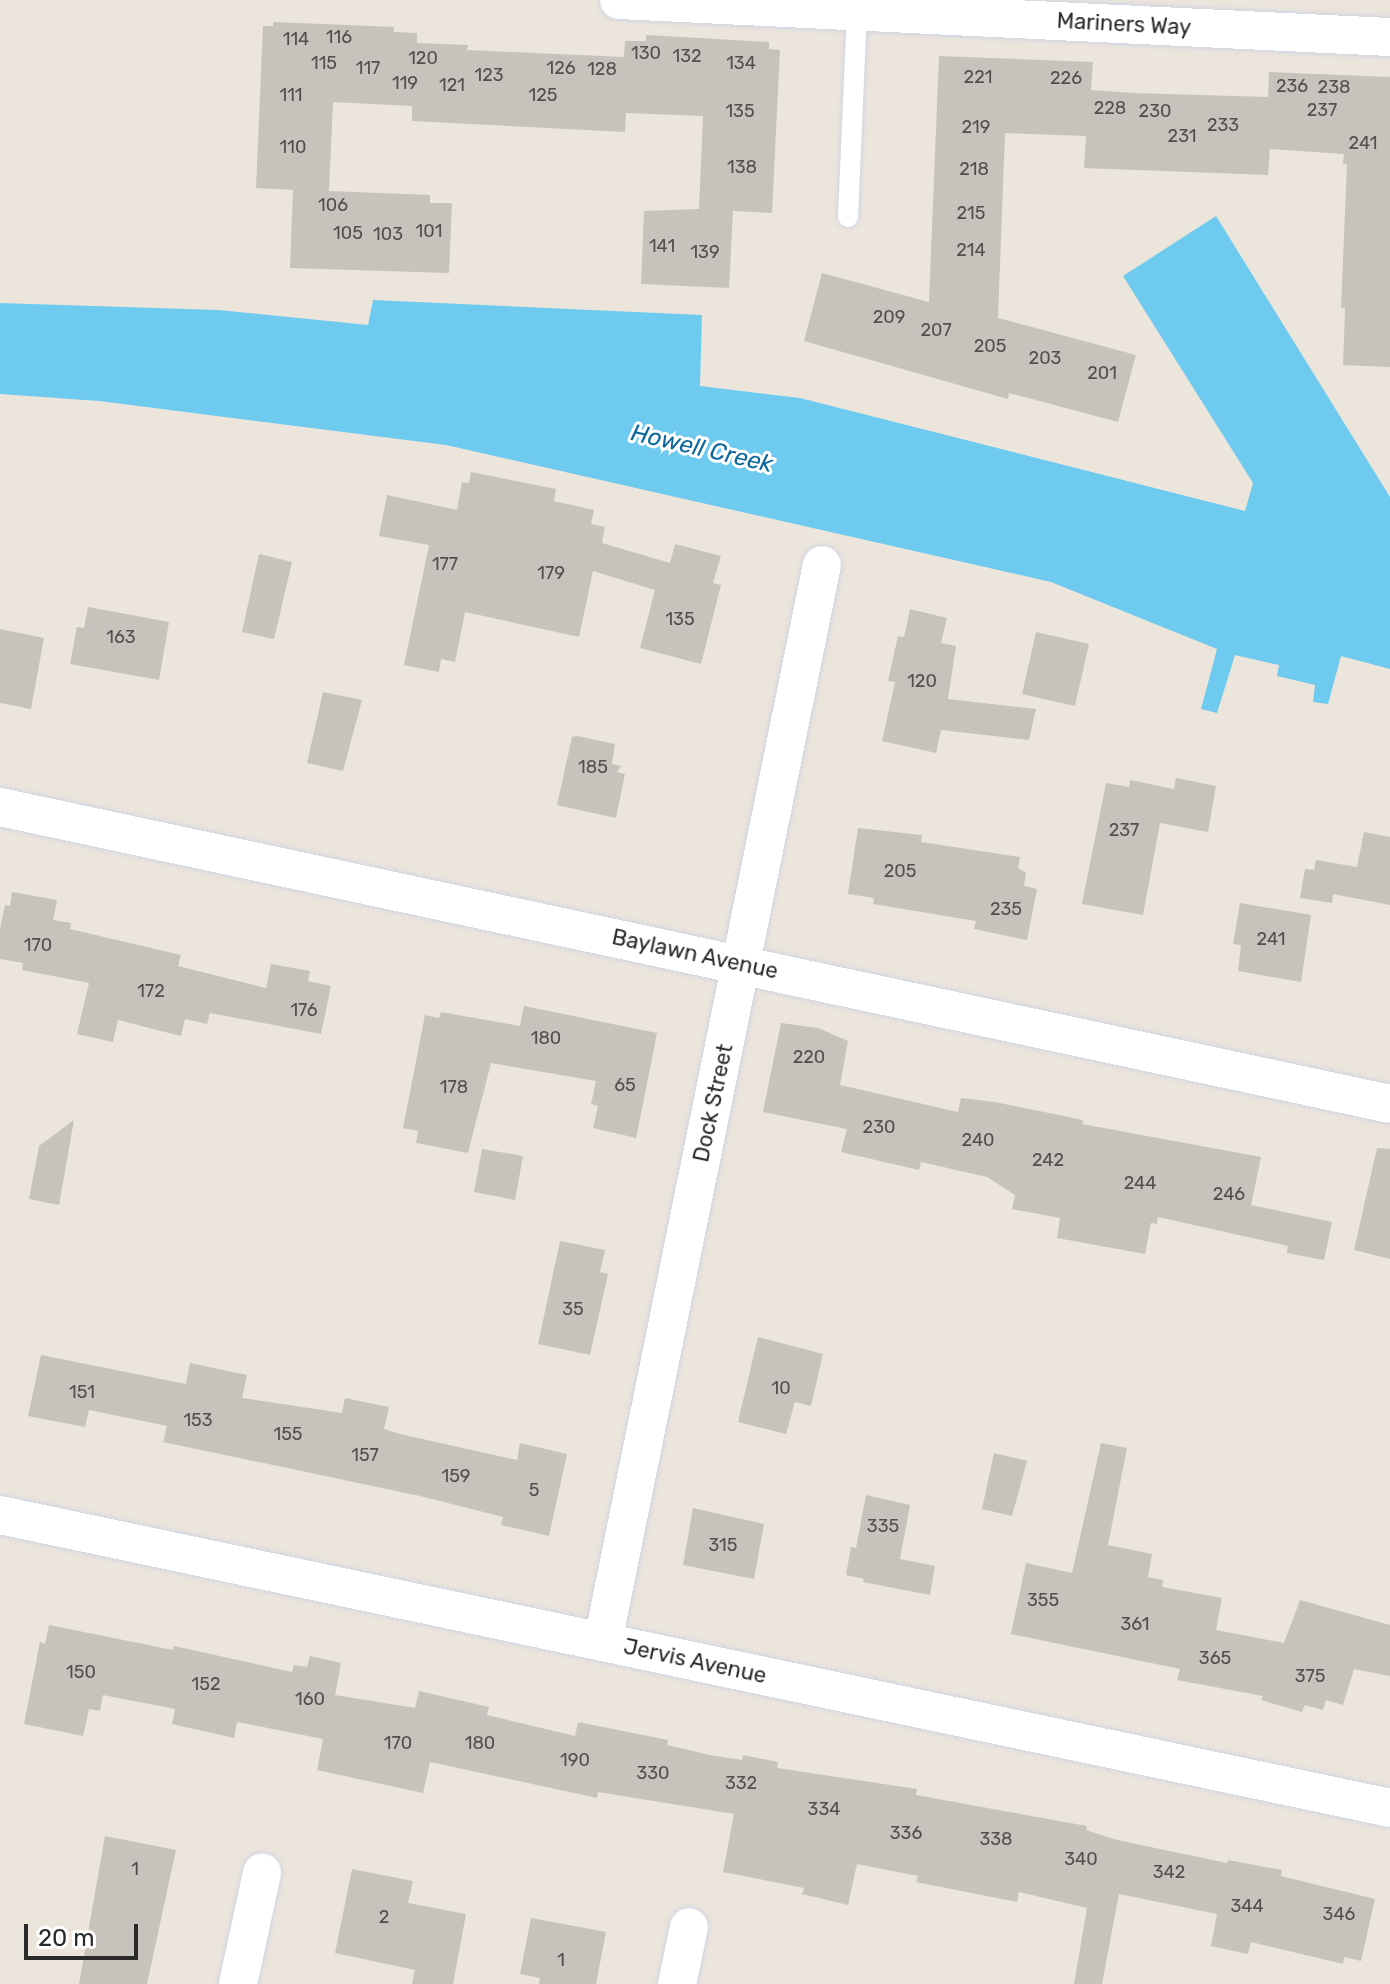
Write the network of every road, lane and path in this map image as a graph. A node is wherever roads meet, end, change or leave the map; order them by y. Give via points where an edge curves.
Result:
1 (619, 0) edge
2 (857, 12) junction
3 (1390, 37) edge
4 (848, 217) dead end
5 (822, 565) dead end
6 (0, 807) edge
7 (742, 964) junction
8 (1390, 1104) edge
9 (0, 1515) edge
10 (603, 1641) junction
11 (1390, 1808) edge
12 (262, 1873) dead end
13 (689, 1927) dead end
14 (238, 1984) edge
15 (677, 1984) edge

1 - 2 street, Mariners Way
2 - 3 street, Mariners Way
2 - 4 lane
5 - 7 street, Dock Street
6 - 7 street, Baylawn Avenue
7 - 8 street, Baylawn Avenue
7 - 10 street, Dock Street
9 - 10 street, Jervis Avenue
10 - 11 street, Jervis Avenue
12 - 14 street
13 - 15 street

